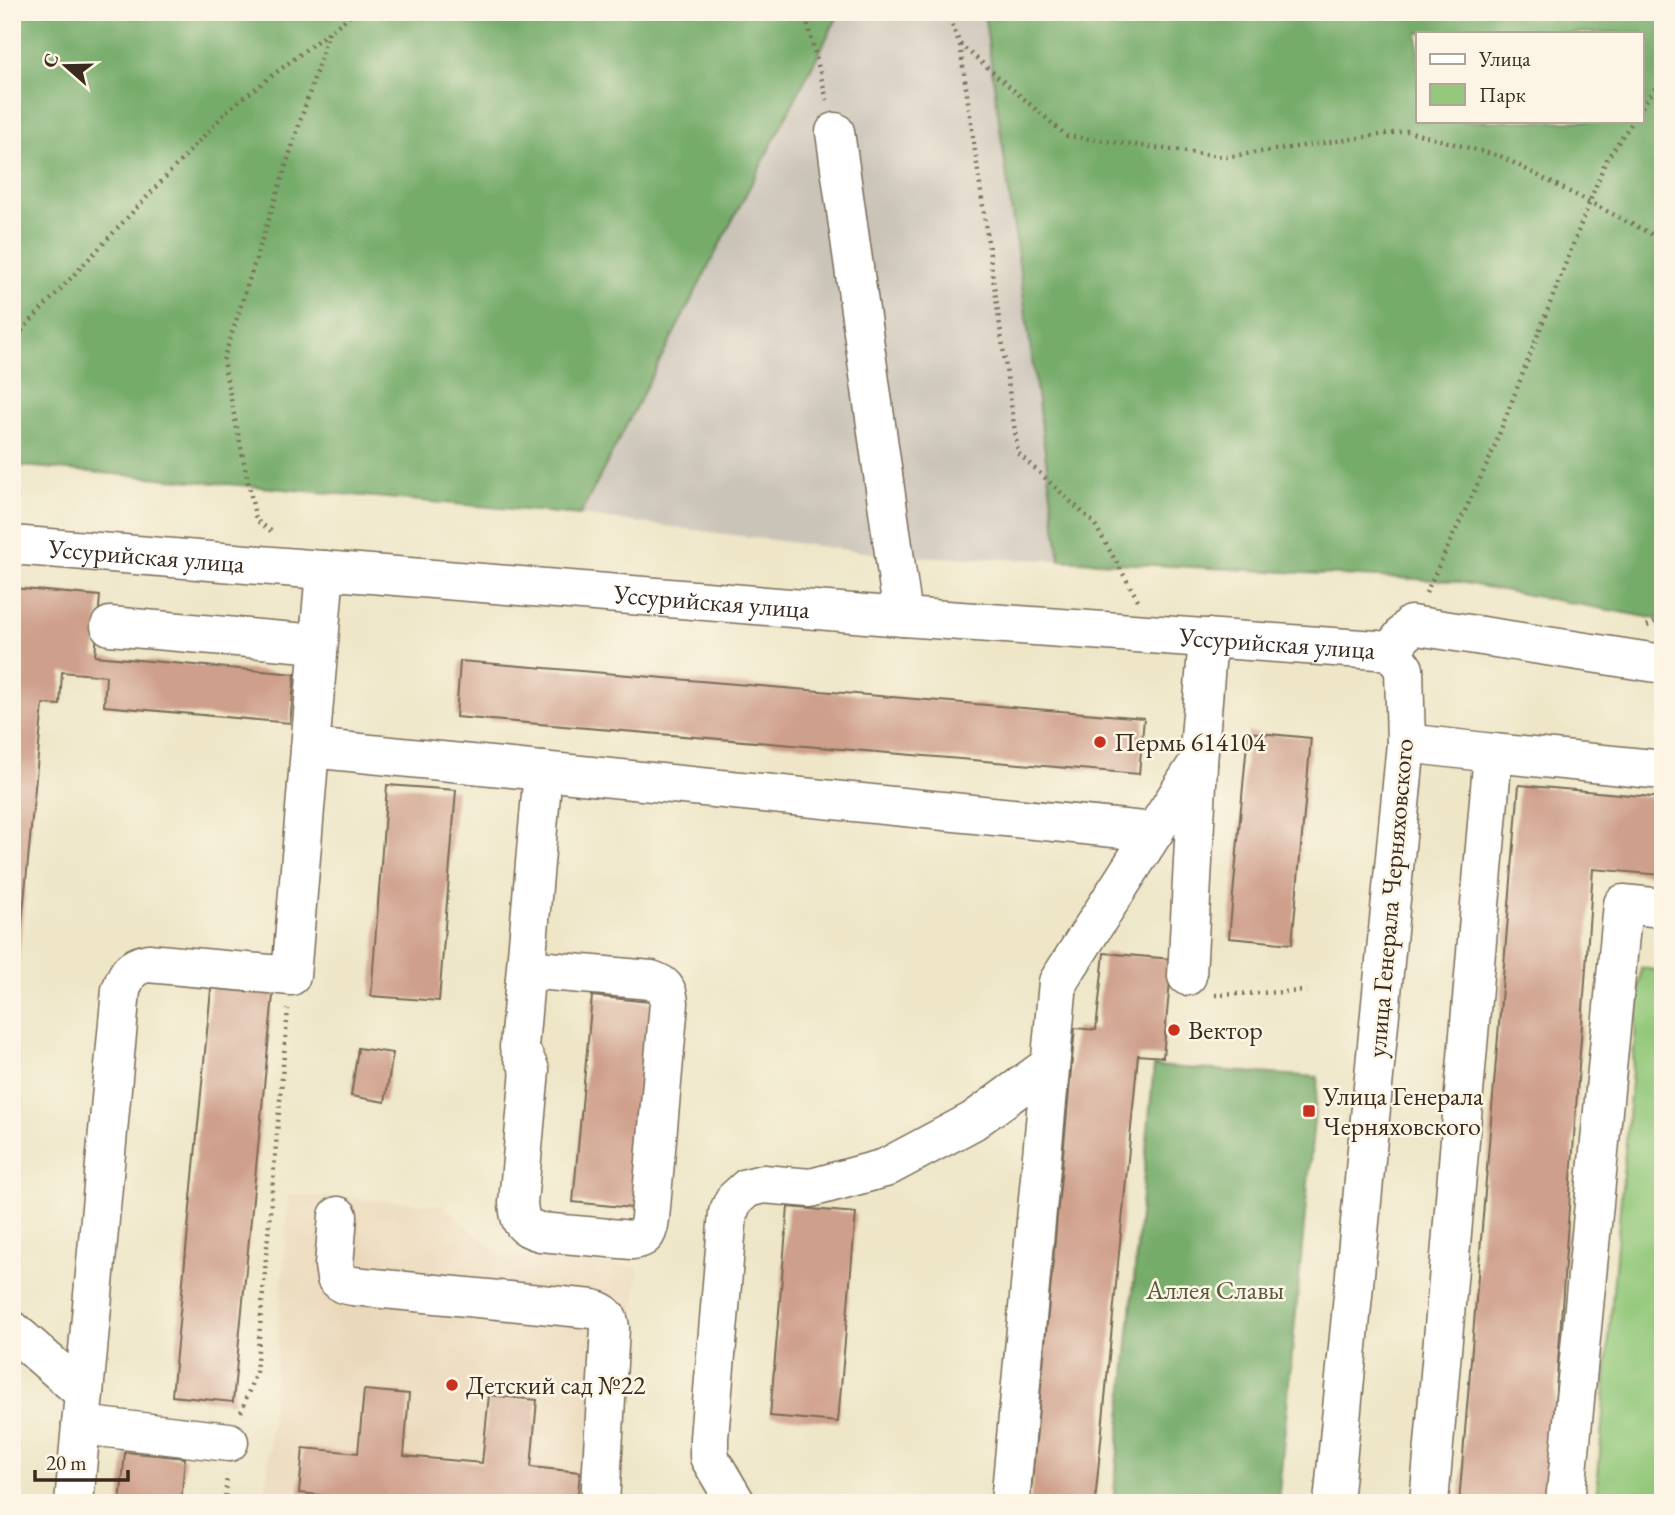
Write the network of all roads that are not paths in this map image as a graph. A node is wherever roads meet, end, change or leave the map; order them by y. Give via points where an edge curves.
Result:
1 (835, 132) road end
2 (12, 544) edge
3 (325, 570) junction
4 (903, 617) junction
5 (110, 626) dead end
6 (1208, 638) junction
7 (318, 644) junction
8 (1402, 648) junction
9 (1663, 664) edge
10 (1406, 743) junction
11 (310, 748) junction
12 (1493, 753) junction
13 (1198, 763) junction
14 (1663, 770) edge
15 (543, 771) junction
16 (1154, 832) junction
17 (1663, 908) edge
18 (526, 969) junction
19 (1201, 985) road end
20 (1050, 1065) junction
21 (338, 1216) dead end
22 (12, 1330) edge
23 (83, 1409) junction
24 (229, 1442) road end
25 (74, 1503) edge
26 (600, 1503) edge
27 (736, 1503) edge
28 (1010, 1503) edge
29 (1333, 1503) edge
30 (1429, 1503) edge
31 (1565, 1503) edge

1 - 4 street
2 - 3 street, Уссурийская улица
3 - 4 street, Уссурийская улица
3 - 7 street
4 - 6 street, Уссурийская улица
5 - 7 street
6 - 8 street, Уссурийская улица
6 - 13 street
7 - 11 street
8 - 9 street, Уссурийская улица
8 - 10 street, улица Генерала Черняховского
10 - 12 street
10 - 29 street, улица Генерала Черняховского
11 - 15 street
11 - 23 street via 291,976 148,963 136,966 121,990
12 - 14 street
12 - 30 street
13 - 16 street
13 - 19 street
15 - 16 street
15 - 18 street
16 - 20 street via 1058,982
17 - 31 street via 1623,904
18 - 18 street via 519,1047 530,1070 520,1219 541,1232 640,1239 648,1232 650,1218 668,992 662,983 651,980
20 - 27 street via 974,1122 885,1168 811,1188 763,1184 747,1188 734,1200 728,1213 709,1457
20 - 28 street
21 - 26 street via 334,1265 336,1278 343,1284 603,1312 610,1328
22 - 23 street
23 - 24 street
23 - 25 street

